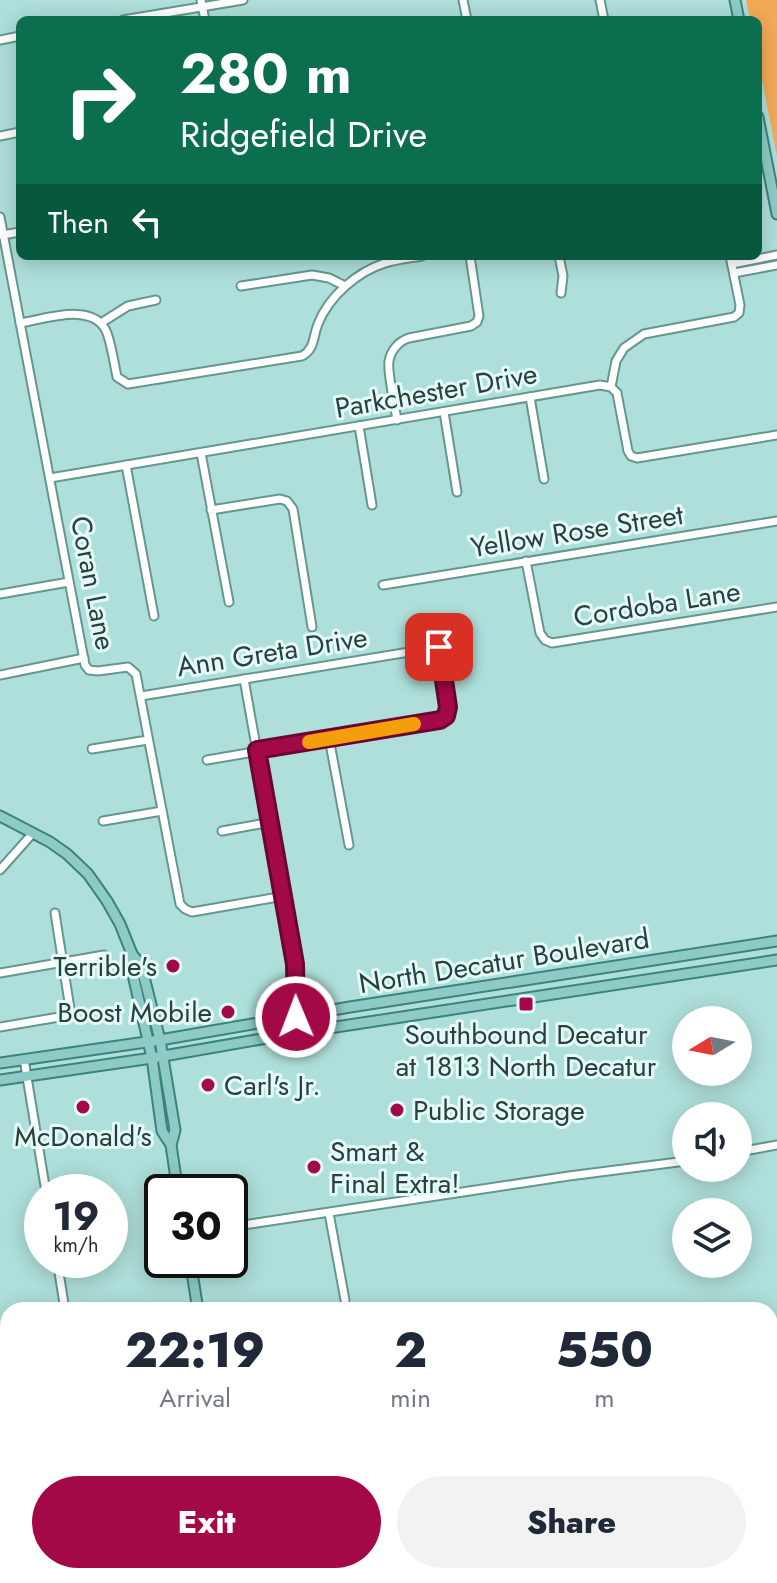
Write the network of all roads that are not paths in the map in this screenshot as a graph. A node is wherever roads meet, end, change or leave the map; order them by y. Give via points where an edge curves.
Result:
1 (243, 0) edge
2 (202, 3) edge
3 (142, 16) edge
4 (762, 137) edge
5 (777, 214) edge
6 (0, 217) edge
7 (2, 236) edge
8 (398, 260) edge
9 (471, 260) edge
10 (560, 260) edge
11 (731, 260) edge
12 (777, 265) edge
13 (734, 273) junction
14 (241, 286) dead end
15 (345, 286) junction
16 (561, 293) dead end
17 (156, 300) dead end
18 (20, 323) junction
19 (101, 323) junction
20 (611, 387) junction
21 (530, 397) junction
22 (444, 412) junction
23 (397, 420) junction
24 (359, 426) junction
25 (777, 435) edge
26 (201, 453) junction
27 (126, 465) junction
28 (50, 478) junction
29 (544, 479) dead end
30 (457, 492) dead end
31 (372, 505) dead end
32 (211, 510) junction
33 (777, 521) edge
34 (526, 561) junction
35 (69, 582) junction
36 (383, 585) dead end
37 (0, 594) edge
38 (229, 602) dead end
39 (777, 607) edge
40 (154, 616) dead end
41 (312, 627) dead end
42 (458, 644) dead end
43 (439, 647) junction
44 (84, 658) junction
45 (0, 675) edge
46 (244, 679) junction
47 (141, 696) junction
48 (329, 738) junction
49 (148, 740) junction
50 (92, 749) dead end
51 (257, 750) junction
52 (207, 760) dead end
53 (162, 811) junction
54 (0, 816) edge
55 (103, 821) dead end
56 (271, 822) junction
57 (222, 831) dead end
58 (33, 833) junction
59 (349, 845) dead end
60 (0, 870) edge
61 (284, 896) junction
62 (55, 913) dead end
63 (777, 941) edge
64 (762, 943) junction
65 (132, 954) junction
66 (104, 955) dead end
67 (777, 960) edge
68 (63, 961) junction
69 (765, 962) junction
70 (586, 971) junction
71 (0, 973) edge
72 (589, 988) junction
73 (438, 993) junction
74 (441, 1012) junction
75 (296, 1017) junction
76 (0, 1027) edge
77 (296, 1033) junction
78 (160, 1040) junction
79 (149, 1042) junction
80 (163, 1056) junction
81 (152, 1058) junction
82 (24, 1059) junction
83 (0, 1063) edge
84 (26, 1075) junction
85 (0, 1080) edge
86 (171, 1145) junction
87 (777, 1145) edge
88 (752, 1149) edge
89 (672, 1163) edge
90 (43, 1174) edge
91 (175, 1174) edge
92 (329, 1213) junction
93 (248, 1224) edge
94 (60, 1278) edge
95 (193, 1278) edge
96 (345, 1300) dead end
97 (64, 1302) edge
98 (197, 1302) edge

1 - 2 street
2 - 3 street
4 - 5 main road
6 - 7 street, Coran Lane
7 - 18 street, Coran Lane
8 - 15 street via 363,272
9 - 23 street via 477,322 402,340 394,348 389,362
10 - 16 street
11 - 13 street
12 - 13 street
13 - 20 street via 739,313 644,334 624,348
14 - 15 street via 312,275
15 - 19 street via 323,314 311,348 302,356 128,384 117,377
17 - 19 street via 128,306
18 - 19 street via 77,314
18 - 28 street, Coran Lane
20 - 21 street, Parkchester Drive
20 - 25 street via 617,393 628,451 637,458
21 - 22 street, Parkchester Drive
21 - 29 street
22 - 23 street, Parkchester Drive
22 - 30 street
23 - 24 street, Parkchester Drive
24 - 26 street, Parkchester Drive
24 - 31 street
26 - 27 street, Parkchester Drive
26 - 32 street
27 - 28 street, Parkchester Drive
27 - 40 street
28 - 35 street, Coran Lane
32 - 38 street
32 - 41 street via 287,501 293,509
33 - 34 street, Yellow Rose Street
34 - 36 street, Yellow Rose Street
34 - 39 street, Cordoba Lane via 540,633 552,643
35 - 37 street
35 - 44 street, Coran Lane
42 - 43 street, Ann Greta Drive
43 - 46 street, Ann Greta Drive
43 - 48 street via 446,716
44 - 45 street
44 - 47 street, Coran Lane via 89,670 128,667 136,674
46 - 47 street, Ann Greta Drive
46 - 51 street
47 - 49 street, Coran Lane
48 - 51 street
48 - 59 street
49 - 50 street
49 - 53 street, Coran Lane
51 - 52 street
51 - 56 street
53 - 55 street
53 - 61 street, Coran Lane via 185,909
54 - 58 main road
56 - 57 street
56 - 61 street
58 - 60 street
58 - 65 main road via 88,874
61 - 75 street via 295,964
62 - 68 street
63 - 64 main road, North Decatur Boulevard
64 - 69 main road
64 - 70 main road, North Decatur Boulevard
65 - 78 main road via 141,965
65 - 79 main road
66 - 68 street
67 - 69 main road, North Decatur Boulevard
68 - 71 street
68 - 76 street via 71,1015
69 - 72 main road, North Decatur Boulevard
70 - 72 main road
70 - 73 main road, North Decatur Boulevard
72 - 74 main road, North Decatur Boulevard
73 - 74 main road
73 - 75 main road, North Decatur Boulevard
74 - 77 main road, North Decatur Boulevard
75 - 77 street
75 - 78 main road, North Decatur Boulevard
77 - 80 main road, North Decatur Boulevard
78 - 79 main road, North Decatur Boulevard
78 - 80 main road
79 - 81 main road
79 - 82 main road, North Decatur Boulevard
80 - 81 main road, North Decatur Boulevard
80 - 86 main road via 175,1130
81 - 84 main road, North Decatur Boulevard
81 - 86 main road via 162,1131
82 - 83 main road, North Decatur Boulevard
82 - 84 street
84 - 85 main road, North Decatur Boulevard
84 - 90 street
86 - 91 main road
87 - 88 street
89 - 92 street
92 - 93 street
92 - 96 street
94 - 97 street
95 - 98 main road

